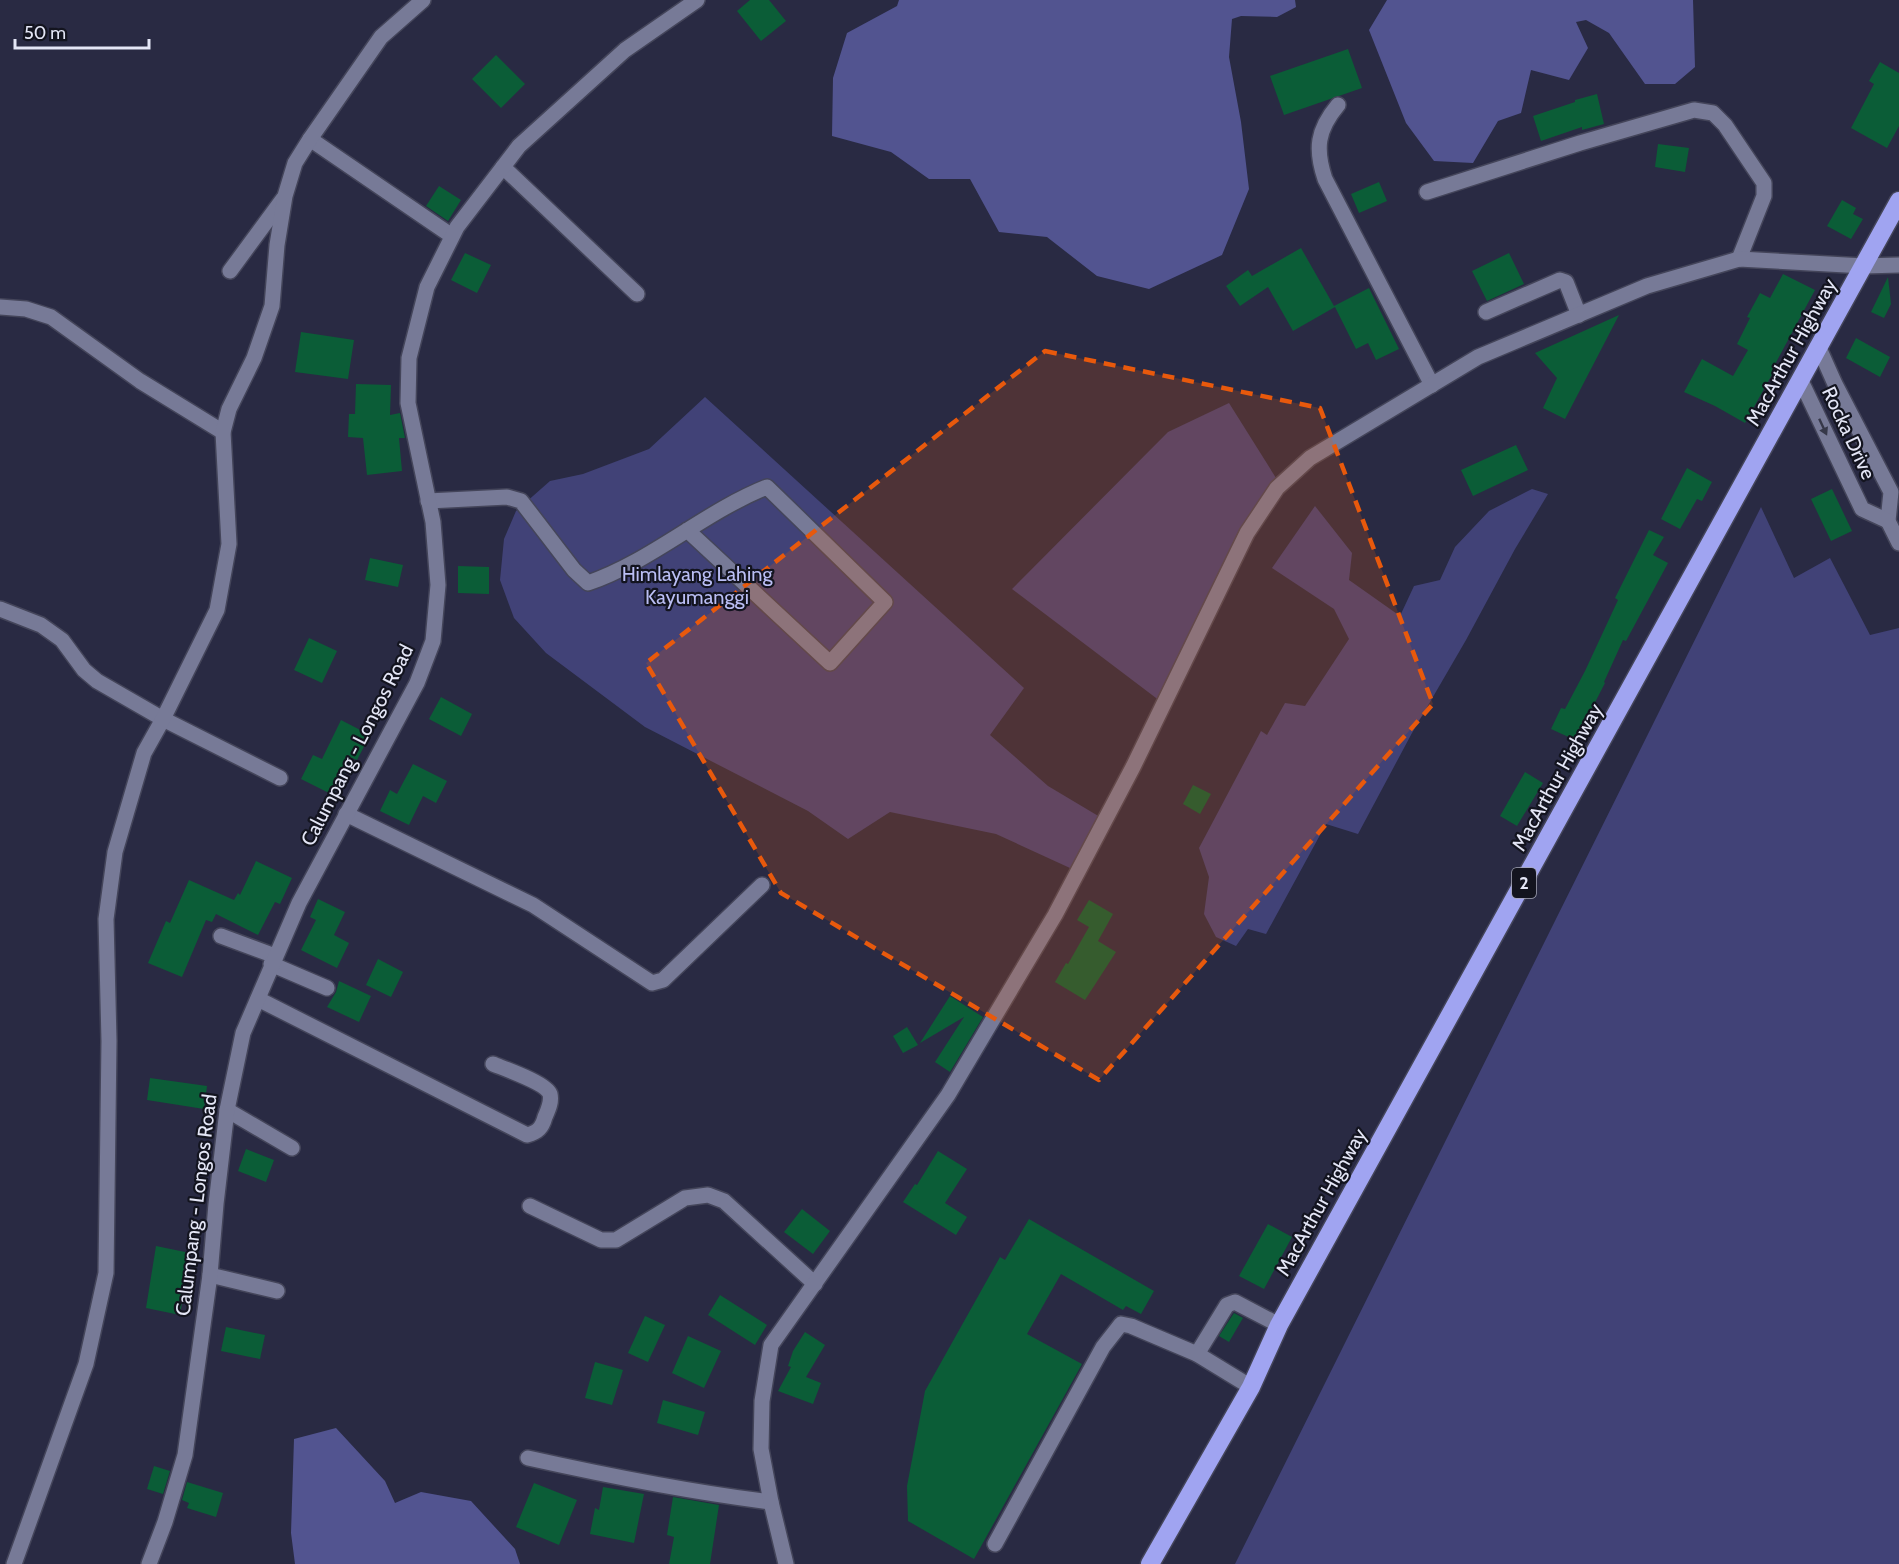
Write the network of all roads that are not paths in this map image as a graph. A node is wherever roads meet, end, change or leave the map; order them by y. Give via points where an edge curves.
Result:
1 (423, 0) edge
2 (697, 0) edge
3 (1338, 105) dead end
4 (310, 139) junction
5 (503, 167) junction
6 (1427, 192) dead end
7 (285, 196) junction
8 (1899, 201) edge
9 (452, 236) junction
10 (1739, 259) junction
11 (1899, 265) edge
12 (1864, 266) junction
13 (230, 270) dead end
14 (637, 294) dead end
15 (0, 307) edge
16 (1486, 312) dead end
17 (1579, 315) junction
18 (1819, 348) junction
19 (1801, 381) junction
20 (1432, 385) junction
21 (223, 432) junction
22 (428, 501) junction
23 (1888, 521) junction
24 (687, 530) junction
25 (1899, 543) edge
26 (0, 609) edge
27 (163, 719) junction
28 (280, 778) dead end
29 (346, 814) junction
30 (762, 885) dead end
31 (221, 936) dead end
32 (273, 960) junction
33 (327, 988) dead end
34 (258, 999) junction
35 (494, 1064) dead end
36 (227, 1110) junction
37 (292, 1148) dead end
38 (530, 1206) dead end
39 (210, 1275) junction
40 (815, 1284) junction
41 (277, 1291) dead end
42 (1280, 1325) junction
43 (1197, 1354) junction
44 (1251, 1387) junction
45 (528, 1458) dead end
46 (771, 1502) junction
47 (994, 1544) dead end
48 (14, 1564) edge
49 (149, 1564) edge
50 (786, 1564) edge
51 (1150, 1564) edge

1 - 4 street via 381,37
2 - 5 street, Calumpang - Longos Road via 625,50 519,146
3 - 20 street via 1322,128 1318,158 1324,179
4 - 7 street via 295,164
4 - 9 street
5 - 9 street, Calumpang - Longos Road
5 - 14 street
6 - 10 street via 1694,110 1713,113 1764,183 1764,196
7 - 13 street
7 - 21 street via 272,306
8 - 12 highway, MacArthur Highway / 2
9 - 22 street, Calumpang - Longos Road via 427,287 409,358 408,403
10 - 12 street
10 - 17 street via 1647,286
11 - 12 street
12 - 18 highway, MacArthur Highway / 2
15 - 21 street via 26,309 51,317 140,381
16 - 17 street via 1560,280 1566,282
17 - 20 street via 1478,357
18 - 19 highway, MacArthur Highway / 2
18 - 23 street, Rocka Drive via 1891,492
19 -> 23 street, Rocka Drive via 1862,509
19 - 42 highway, MacArthur Highway / 2
20 - 40 street via 1310,458 1277,488 1247,533 1133,767 1055,915 948,1095
21 - 27 street via 229,544 217,610
22 - 24 street via 507,497 521,501 588,584 614,575
22 - 29 street, Calumpang - Longos Road via 438,585 433,641 417,683
23 - 25 street
24 - 24 street via 830,663 885,602 767,487 741,497
26 - 27 street via 41,625 62,640 97,681
27 - 28 street
27 - 48 street via 144,753 116,852 106,920 109,1100 106,1273 86,1364
29 - 30 street via 533,905 652,983 663,980
29 - 32 street, Calumpang - Longos Road
31 - 32 street
32 - 33 street
32 - 34 street, Calumpang - Longos Road
34 - 35 street via 527,1135 535,1133 542,1127 549,1092
34 - 36 street, Calumpang - Longos Road via 243,1034
36 - 37 street
36 - 39 street, Calumpang - Longos Road
38 - 40 street via 601,1240 616,1240 685,1198 708,1195 724,1201
39 - 41 street
39 - 49 street, Calumpang - Longos Road via 185,1455
40 - 46 street via 771,1345 760,1426
42 - 43 street via 1231,1303
42 - 44 highway, MacArthur Highway / 2
43 - 44 street
43 - 47 street via 1121,1324 1103,1347
44 - 51 highway, MacArthur Highway / 2
45 - 46 street via 616,1477
46 - 50 street

